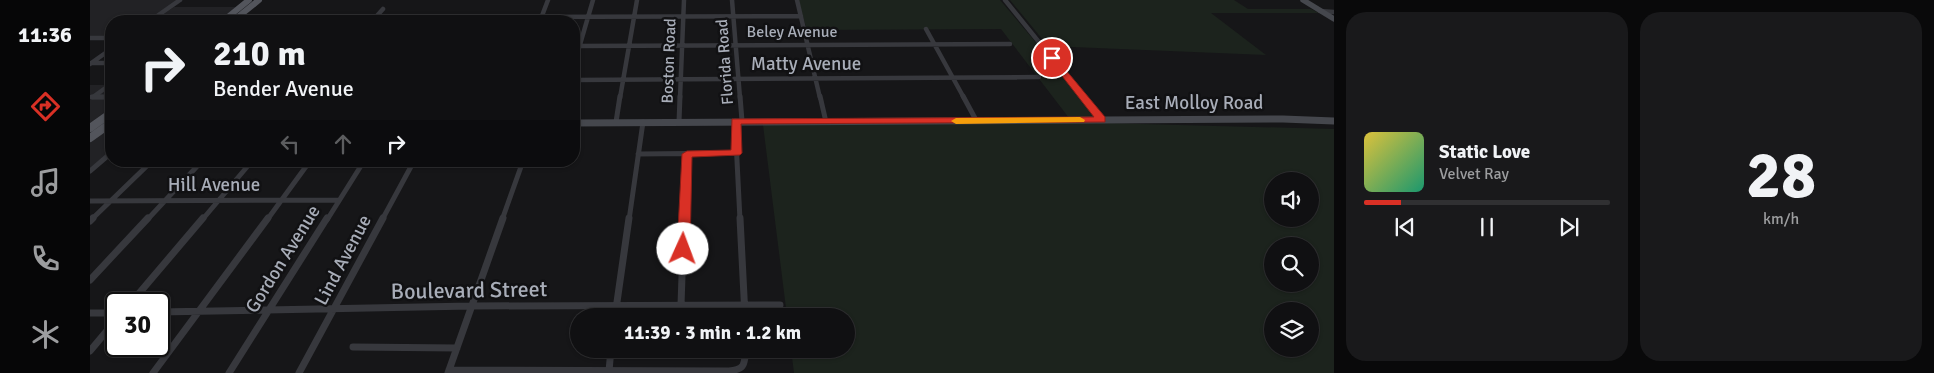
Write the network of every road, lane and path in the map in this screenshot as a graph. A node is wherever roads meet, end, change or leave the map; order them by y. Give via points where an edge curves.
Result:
1 (180, 0) edge
2 (249, 0) edge
3 (259, 0) edge
4 (548, 0) edge
5 (593, 0) edge
6 (637, 0) edge
7 (684, 0) edge
8 (732, 0) edge
9 (797, 0) edge
10 (1006, 0) edge
11 (1303, 0) edge
12 (384, 9) dead end
13 (1322, 12) junction
14 (1334, 13) edge
15 (159, 15) edge
16 (235, 15) edge
17 (237, 15) edge
18 (377, 15) edge
19 (542, 15) edge
20 (580, 16) edge
21 (588, 16) junction
22 (634, 16) junction
23 (684, 16) junction
24 (734, 16) junction
25 (801, 16) junction
26 (1334, 20) edge
27 (926, 29) dead end
28 (90, 38) edge
29 (105, 38) edge
30 (580, 38) edge
31 (934, 44) junction
32 (1010, 44) dead end
33 (683, 45) junction
34 (736, 45) junction
35 (808, 45) junction
36 (580, 46) edge
37 (629, 46) junction
38 (105, 53) edge
39 (90, 63) edge
40 (105, 63) edge
41 (816, 78) junction
42 (953, 78) junction
43 (1039, 78) dead end
44 (681, 79) junction
45 (739, 79) junction
46 (580, 80) edge
47 (624, 80) junction
48 (105, 88) edge
49 (92, 97) edge
50 (105, 97) edge
51 (105, 117) edge
52 (976, 120) junction
53 (1102, 120) junction
54 (739, 121) junction
55 (1334, 121) edge
56 (616, 122) junction
57 (643, 122) junction
58 (679, 122) junction
59 (826, 122) junction
60 (580, 123) edge
61 (105, 125) edge
62 (90, 128) edge
63 (105, 128) edge
64 (90, 138) edge
65 (736, 153) junction
66 (638, 154) junction
67 (687, 154) junction
68 (105, 158) edge
69 (146, 167) edge
70 (196, 167) edge
71 (247, 167) edge
72 (306, 167) edge
73 (360, 167) edge
74 (411, 167) edge
75 (521, 167) edge
76 (90, 171) edge
77 (218, 200) junction
78 (281, 200) junction
79 (339, 200) junction
80 (90, 201) edge
81 (110, 201) junction
82 (164, 201) junction
83 (90, 220) edge
84 (90, 280) edge
85 (140, 292) edge
86 (616, 305) junction
87 (744, 305) junction
88 (780, 305) dead end
89 (472, 306) junction
90 (681, 306) junction
91 (616, 308) edge
92 (744, 308) edge
93 (333, 310) junction
94 (268, 311) junction
95 (170, 312) edge
96 (198, 312) junction
97 (90, 313) edge
98 (105, 313) edge
99 (105, 333) edge
100 (353, 347) dead end
101 (457, 348) junction
102 (90, 350) edge
103 (610, 358) edge
104 (745, 358) edge
105 (609, 371) junction
106 (449, 372) edge
107 (153, 373) edge
108 (228, 373) edge
109 (298, 373) edge

1 - 15 street
2 - 16 main road
3 - 17 main road
4 - 19 street
5 - 21 street
6 - 22 street
7 - 23 street, Boston Road
8 - 24 street, Florida Road
9 - 25 street
10 - 53 street
11 - 13 street
12 - 18 street
13 - 14 street
13 - 26 street
20 - 21 street
21 - 22 street
21 - 30 street
22 - 23 street
22 - 37 street
23 - 24 street
23 - 33 street, Boston Road
24 - 25 street
24 - 34 street, Florida Road
25 - 35 street
27 - 31 street
28 - 29 street
31 - 32 street, Beley Avenue
31 - 35 street, Beley Avenue
31 - 42 street
33 - 34 street, Beley Avenue
33 - 37 street, Beley Avenue
33 - 44 street, Boston Road
34 - 35 street, Beley Avenue
34 - 45 street, Florida Road
35 - 41 street
36 - 37 street, Beley Avenue
37 - 47 street
38 - 39 street
39 - 40 street
41 - 42 street, Matty Avenue
41 - 45 street, Matty Avenue
41 - 59 street
42 - 43 street, Matty Avenue
42 - 52 street
44 - 45 street, Matty Avenue
44 - 47 street, Matty Avenue
44 - 58 street, Boston Road
45 - 54 street, Florida Road
46 - 47 street, Matty Avenue
47 - 56 street
48 - 49 street
49 - 50 street
51 - 62 main road
52 - 53 street, East Molloy Road
52 - 59 street, East Molloy Road
53 - 55 street, East Molloy Road
54 - 58 street, East Molloy Road
54 - 59 street, East Molloy Road
54 - 65 street, Florida Road
56 - 57 street, East Molloy Road
56 - 60 street, East Molloy Road
57 - 58 street, East Molloy Road
57 - 66 street
61 - 62 street
63 - 64 main road
65 - 67 street
65 - 87 street, Florida Road
66 - 67 street
66 - 86 street
67 - 90 street
68 - 76 street
69 - 81 street
70 - 82 street
71 - 77 street
72 - 78 street
73 - 79 street, Gordon Avenue
74 - 93 street, Lind Avenue
75 - 89 street
77 - 78 street, Hill Avenue
77 - 82 street, Hill Avenue
77 - 85 street
78 - 79 street, Hill Avenue
78 - 96 street
79 - 94 street, Gordon Avenue
80 - 81 street, Hill Avenue
81 - 82 street, Hill Avenue
81 - 83 street
82 - 84 street
86 - 89 street, Boulevard Street
86 - 90 street, Boulevard Street
86 - 91 street
87 - 88 street, Boulevard Street
87 - 90 street, Boulevard Street
87 - 92 street, Florida Road
89 - 93 street, Boulevard Street
89 - 101 street
93 - 94 street, Boulevard Street
93 - 109 street, Lind Avenue
94 - 96 street, Boulevard Street
94 - 108 street, Gordon Avenue
95 - 96 street, Boulevard Street
96 - 107 street
97 - 98 street
99 - 102 street
100 - 101 street
101 - 106 street
103 - 105 street
104 - 105 street via 739,370 729,371
105 - 106 street

